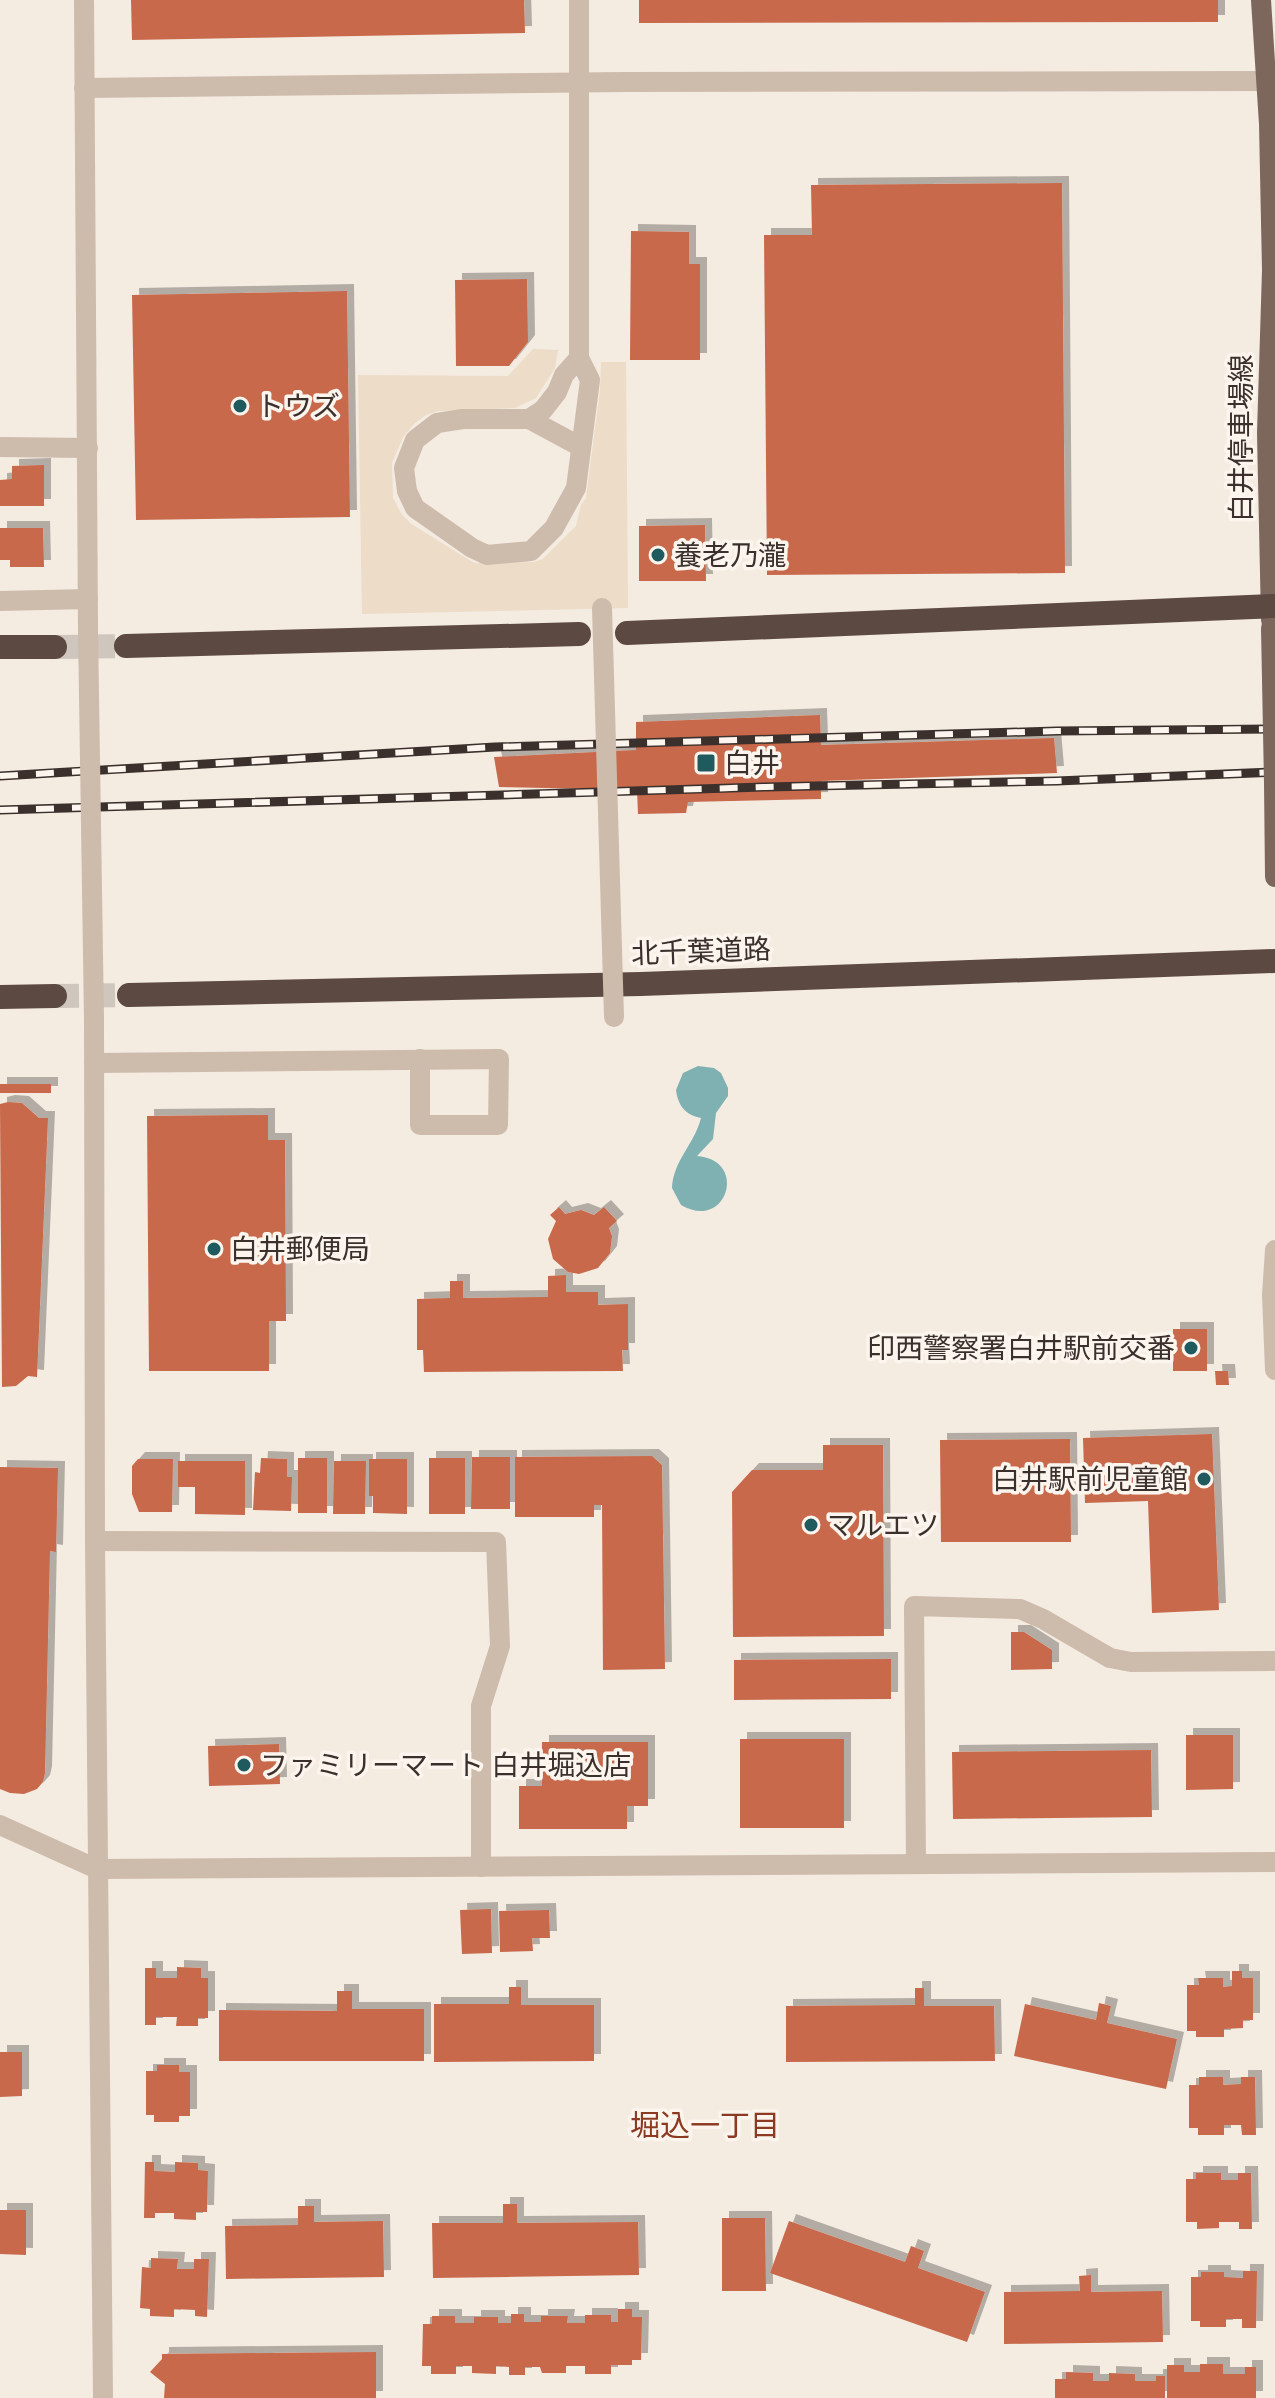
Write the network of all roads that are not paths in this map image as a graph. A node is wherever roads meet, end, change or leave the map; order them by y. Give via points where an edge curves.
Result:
1 (84, 0) edge
2 (579, 0) edge
3 (1261, 0) edge
4 (1270, 81) edge
5 (579, 83) junction
6 (84, 88) junction
7 (579, 358) junction
8 (529, 419) junction
9 (0, 447) edge
10 (581, 447) junction
11 (88, 448) junction
12 (88, 599) junction
13 (0, 601) edge
14 (602, 608) dead end
15 (1272, 614) edge
16 (627, 633) dead end
17 (579, 634) dead end
18 (126, 646) tunnel mouth
19 (0, 647) edge
20 (55, 647) tunnel mouth
21 (1275, 877) edge
22 (1275, 961) edge
23 (129, 995) tunnel mouth
24 (55, 996) tunnel mouth
25 (0, 997) edge
26 (614, 1017) dead end
27 (420, 1059) junction
28 (94, 1063) junction
29 (1275, 1250) edge
30 (1275, 1370) edge
31 (95, 1541) junction
32 (1275, 1661) edge
33 (0, 1825) edge
34 (1275, 1862) edge
35 (916, 1863) junction
36 (481, 1867) junction
37 (97, 1869) junction
38 (103, 2398) edge

1 - 6 street
2 - 5 street
3 - 4 main road, 白井停車場線
4 - 5 street
4 - 15 main road, 白井停車場線 via 1267,433
5 - 6 street
5 - 7 street
6 - 11 street
7 - 8 street via 543,410
7 - 10 street via 590,380
8 - 10 street
8 - 10 street via 437,423 415,440 404,468 415,508 487,555 531,551 554,528 576,488
9 - 11 street
11 - 12 street
12 - 13 street
12 - 28 street, bridge
14 - 26 street, bridge
15 - 16 highway
15 - 21 main road, 白井停車場線, bridge
17 - 18 highway
19 - 20 highway
22 - 23 highway, 北千葉道路 via 641,984
24 - 25 highway
27 - 27 street via 420,1125 498,1125 499,1059
27 - 28 street
28 - 31 street
29 - 30 street
31 - 36 street via 496,1542 500,1646 481,1706
31 - 37 street
32 - 35 street via 1131,1662 1110,1658 1020,1609 914,1606
33 - 37 street
34 - 35 street
35 - 36 street
36 - 37 street
37 - 38 street

